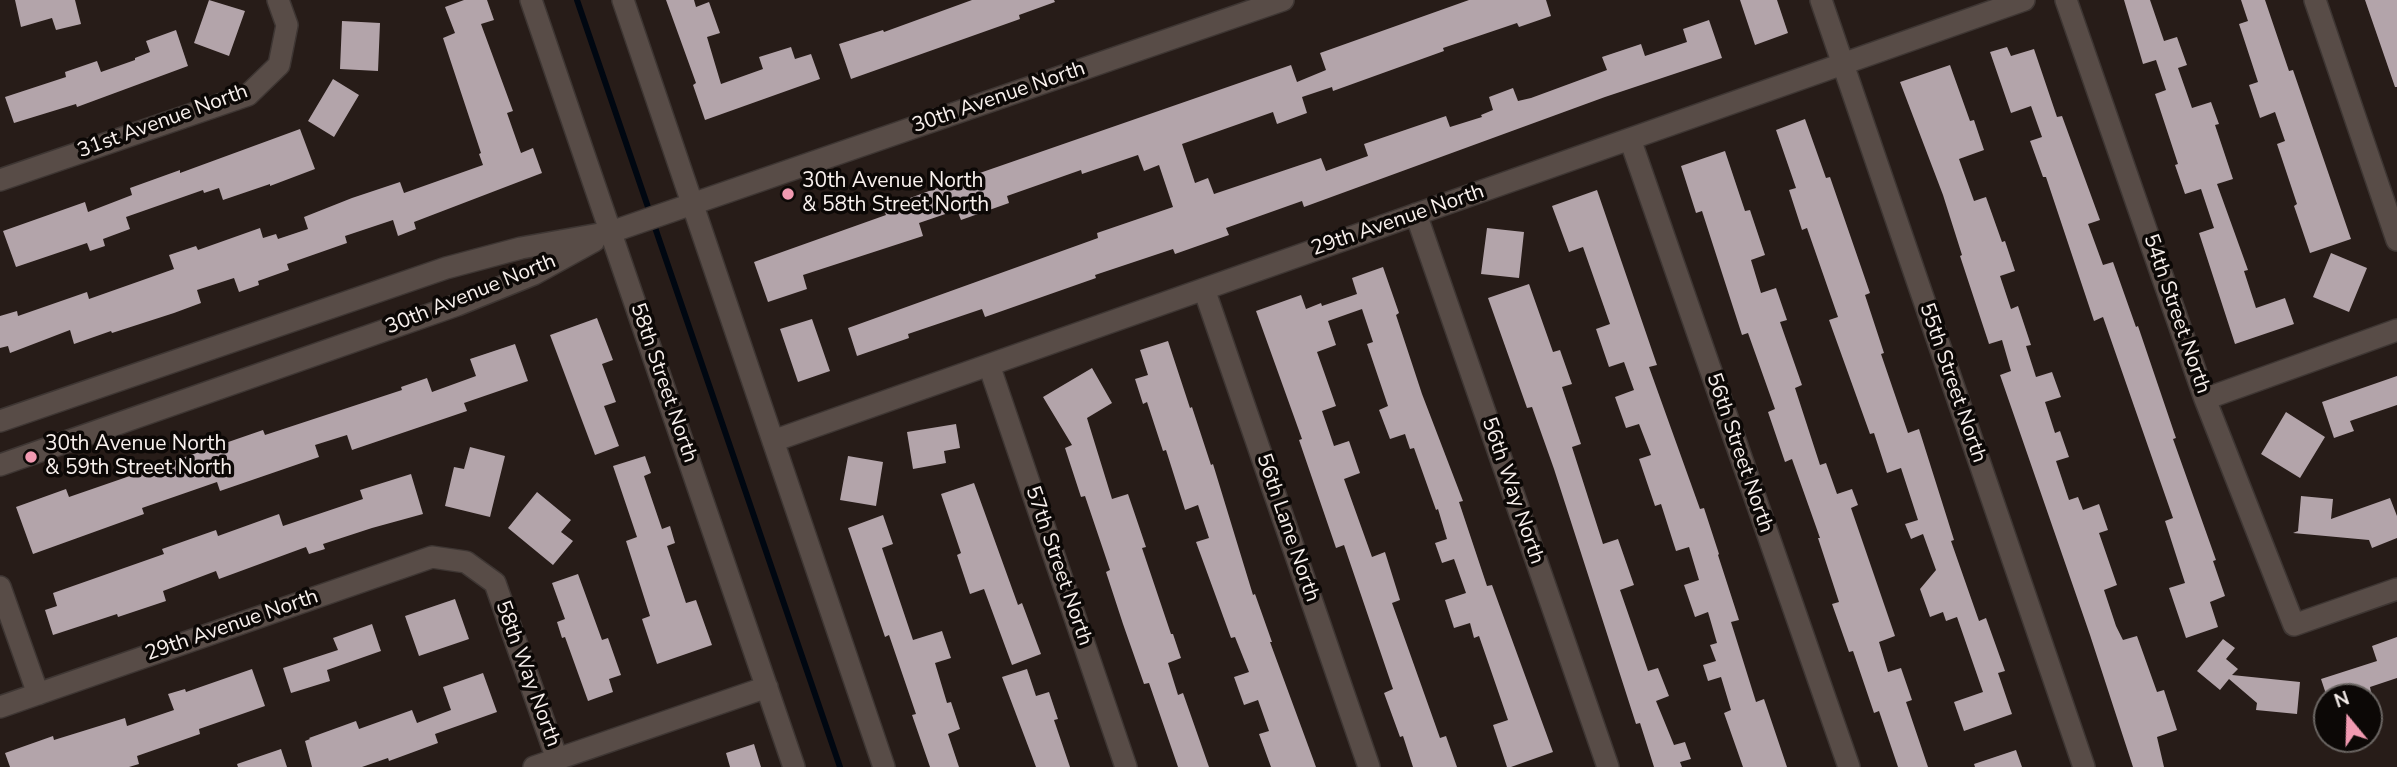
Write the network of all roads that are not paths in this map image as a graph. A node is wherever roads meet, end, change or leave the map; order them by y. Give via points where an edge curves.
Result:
1 (278, 0) edge
2 (531, 0) edge
3 (624, 0) edge
4 (1283, 0) edge
5 (1821, 0) edge
6 (2024, 0) edge
7 (2066, 0) edge
8 (2315, 0) edge
9 (1842, 64) junction
10 (1630, 139) junction
11 (0, 180) edge
12 (685, 207) junction
13 (1416, 214) junction
14 (620, 229) junction
15 (2397, 240) edge
16 (1204, 289) junction
17 (2397, 330) edge
18 (989, 365) junction
19 (2205, 399) junction
20 (0, 421) edge
21 (773, 441) junction
22 (0, 466) edge
23 (466, 562) joint
24 (0, 587) edge
25 (2397, 589) edge
26 (767, 687) junction
27 (38, 694) junction
28 (0, 707) edge
29 (557, 759) junction
30 (534, 767) edge
31 (794, 767) edge
32 (884, 767) edge
33 (1126, 767) edge
34 (1369, 767) edge
35 (1608, 767) edge
36 (1849, 767) edge
37 (2084, 767) edge

1 - 11 street, 31st Avenue North via 287,25 279,65 248,95
2 - 14 street, 58th Street North
3 - 12 street
4 - 12 street, 30th Avenue North
5 - 9 street, 55th Street North
6 - 9 street, 29th Avenue North
7 - 19 street, 54th Street North
8 - 15 street
9 - 10 street, 29th Avenue North
9 - 37 street, 55th Street North
10 - 13 street, 29th Avenue North
10 - 36 street, 56th Street North
12 - 14 street, 30th Avenue North
12 - 21 street
13 - 16 street, 29th Avenue North
13 - 35 street, 56th Way North
14 - 20 street, 30th Avenue North via 446,268
14 - 22 street, 30th Avenue North via 534,274 457,305
14 - 26 street, 58th Street North
16 - 18 street, 29th Avenue North
16 - 34 street, 56th Lane North
17 - 19 street
18 - 21 street, 29th Avenue North
18 - 33 street, 57th Street North
19 - 25 street, 54th Street North via 2294,625
21 - 32 street
23 - 27 street, 29th Avenue North via 432,557
23 - 29 street, 58th Way North via 495,583
24 - 27 street
26 - 29 street
26 - 31 street, 58th Street North
27 - 28 street, 29th Avenue North
29 - 30 street

